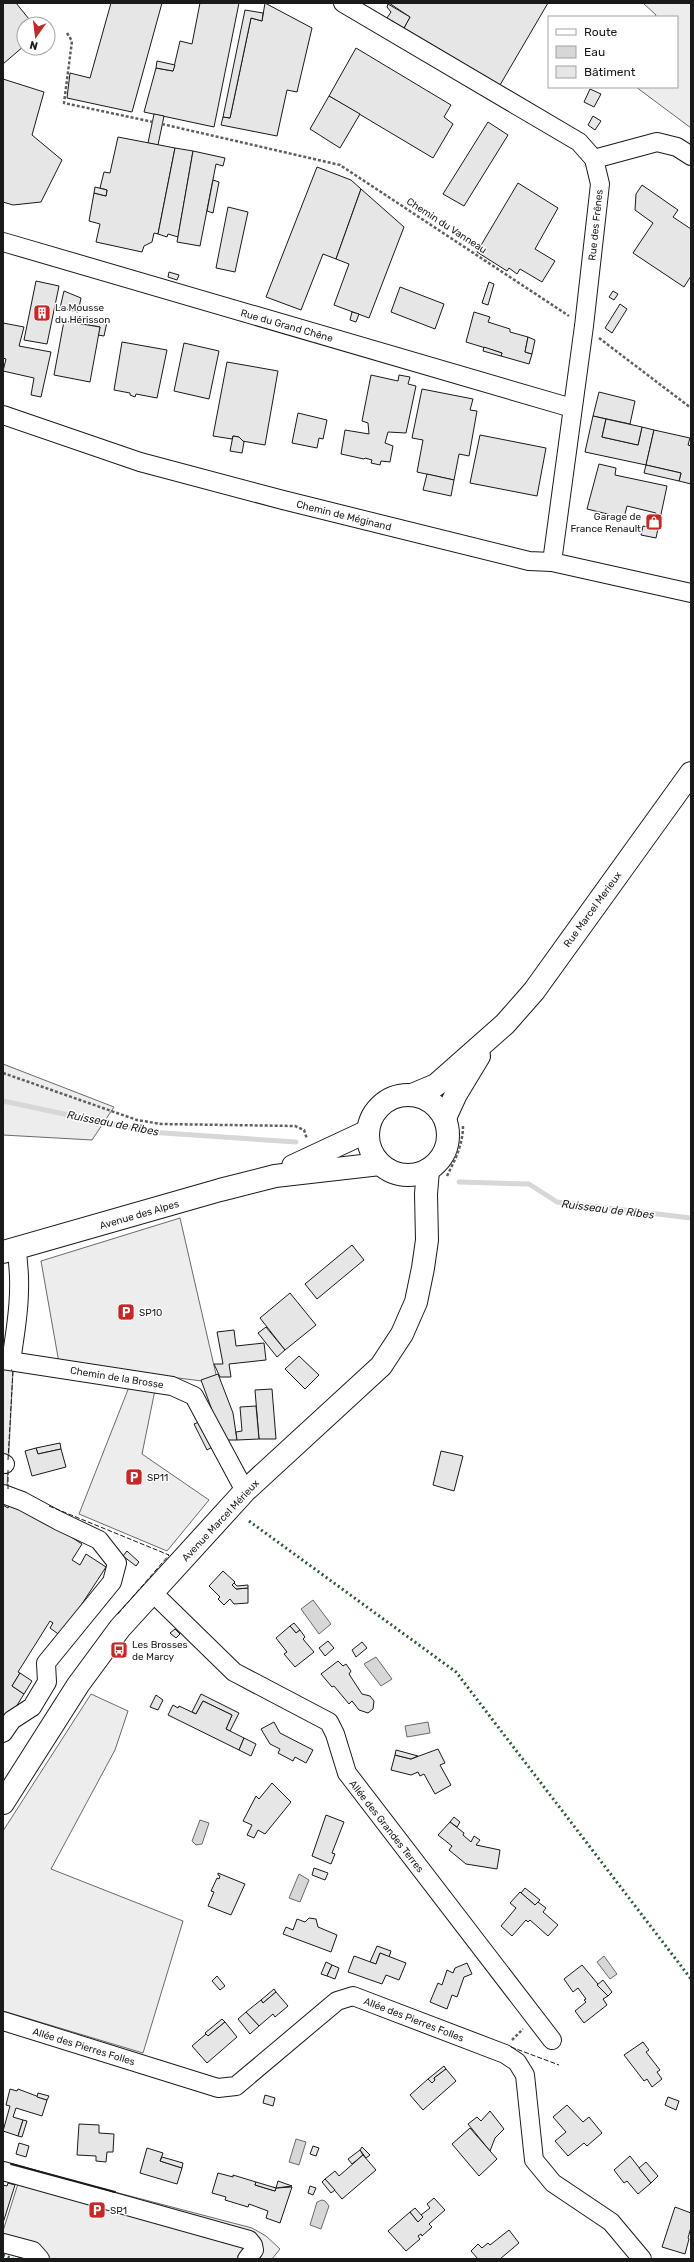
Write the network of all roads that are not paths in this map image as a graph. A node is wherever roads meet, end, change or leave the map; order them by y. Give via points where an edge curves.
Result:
1 (343, 3) edge
2 (691, 156) edge
3 (594, 159) junction
4 (3, 242) edge
5 (572, 408) junction
6 (3, 415) edge
7 (552, 562) junction
8 (691, 594) edge
9 (691, 773) edge
10 (488, 1040) junction
11 (412, 1095) junction
12 (445, 1118) junction
13 (368, 1131) junction
14 (389, 1169) junction
15 (428, 1170) junction
16 (275, 1176) junction
17 (427, 1240) junction
18 (9, 1250) edge
19 (7, 1360) edge
20 (245, 1491) junction
21 (3, 1494) edge
22 (152, 1592) junction
23 (3, 1733) edge
24 (3, 1803) edge
25 (3, 2021) edge
26 (552, 2040) dead end
27 (3, 2171) edge
28 (3, 2243) edge
29 (40, 2259) edge
30 (247, 2259) edge
31 (642, 2259) edge

1 - 3 street, Rue des Frênes via 579,142
2 - 3 street via 677,147 657,142
3 - 5 street, Rue des Frênes via 600,184
4 - 5 street, Rue du Grand Chêne
5 - 7 street, Rue des Frênes
6 - 7 street, Chemin de Méginand via 140,462 529,561
7 - 8 street, Chemin de Méginand
9 - 10 main road, Rue Marcel Merieux via 534,991
10 - 11 main road, Rue Marcel Merieux via 436,1085
10 - 12 main road, Rue Marcel Merieux
11 - 12 main road via 431,1101
11 - 13 main road via 398,1096 385,1101 376,1111
12 - 15 main road via 448,1129 445,1151
13 - 14 main road via 374,1156
13 - 16 main road, Avenue des Alpes
14 - 15 main road via 409,1175
14 - 16 main road, Avenue des Alpes
14 - 17 main road, Avenue Marcel Mérieux via 414,1194
15 - 17 main road, Avenue Marcel Mérieux
16 - 18 main road, Avenue des Alpes
17 - 20 main road, Avenue Marcel Mérieux via 416,1302 402,1334 381,1366
18 - 19 street via 19,1264 20,1304
19 - 20 street, Chemin de la Brosse via 172,1386 194,1396
20 - 22 main road, Avenue Marcel Mérieux
21 - 23 street via 99,1540 117,1563 112,1582 46,1663 47,1682 32,1707 12,1720
22 - 24 main road, Avenue Marcel Mérieux via 120,1628 78,1685
22 - 26 street, Allée des Grandes Terres via 234,1672 329,1722 347,1773
25 - 31 street, Allée des Pierres Folles via 218,2088 236,2086 338,2001 353,1996 505,2054 518,2062 525,2075 534,2160 553,2183 611,2222
27 - 30 street via 249,2240 254,2250
28 - 29 street via 33,2251

